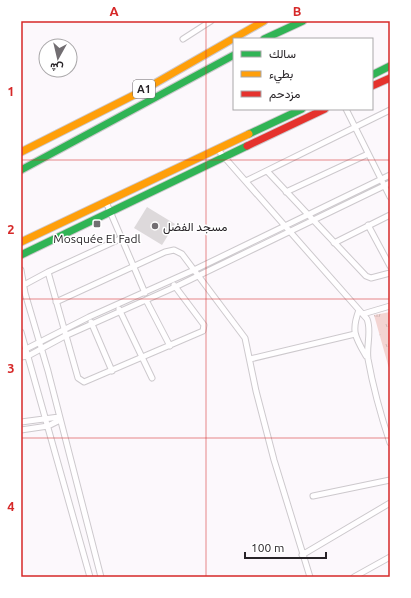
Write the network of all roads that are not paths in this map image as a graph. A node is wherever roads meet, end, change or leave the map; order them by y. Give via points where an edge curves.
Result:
1 (211, 21) edge
2 (264, 21) edge
3 (288, 21) edge
4 (303, 21) edge
5 (234, 38) edge
6 (266, 38) edge
7 (183, 39) dead end
8 (233, 39) edge
9 (233, 56) edge
10 (390, 66) edge
11 (373, 74) edge
12 (390, 78) edge
13 (373, 86) edge
14 (300, 110) edge
15 (323, 110) edge
16 (346, 110) edge
17 (390, 110) edge
18 (355, 127) junction
19 (218, 150) junction
20 (21, 152) edge
21 (368, 154) junction
22 (225, 158) junction
23 (21, 170) edge
24 (267, 171) junction
25 (390, 175) edge
26 (381, 179) junction
27 (246, 181) junction
28 (390, 183) edge
29 (384, 186) junction
30 (286, 192) junction
31 (390, 197) edge
32 (106, 202) junction
33 (111, 213) junction
34 (390, 215) edge
35 (307, 216) junction
36 (312, 220) junction
37 (368, 225) junction
38 (286, 226) junction
39 (291, 232) junction
40 (122, 238) junction
41 (21, 242) edge
42 (334, 243) junction
43 (21, 255) edge
44 (390, 266) edge
45 (133, 267) junction
46 (21, 270) edge
47 (194, 270) junction
48 (48, 272) junction
49 (390, 273) edge
50 (198, 276) junction
51 (171, 281) junction
52 (22, 286) edge
53 (175, 287) junction
54 (146, 293) junction
55 (146, 300) junction
56 (56, 302) junction
57 (116, 305) junction
58 (390, 306) edge
59 (120, 311) junction
60 (361, 312) junction
61 (89, 317) junction
62 (91, 324) junction
63 (21, 332) edge
64 (64, 333) junction
65 (355, 334) junction
66 (40, 342) junction
67 (170, 346) junction
68 (42, 348) junction
69 (26, 349) junction
70 (28, 356) junction
71 (21, 357) edge
72 (143, 358) junction
73 (250, 359) junction
74 (368, 359) junction
75 (112, 371) junction
76 (152, 378) dead end
77 (59, 417) junction
78 (46, 419) junction
79 (21, 422) edge
80 (48, 426) junction
81 (21, 430) edge
82 (390, 443) edge
83 (390, 480) edge
84 (313, 496) dead end
85 (390, 503) edge
86 (302, 555) junction
87 (390, 557) edge
88 (90, 577) edge
89 (101, 577) edge
90 (310, 577) edge
91 (354, 577) edge

1 - 7 street
2 - 5 main road, A1
3 - 6 main road
4 - 6 main road
8 - 20 main road, A1 via 140,92
9 - 23 main road, A1
10 - 11 main road
12 - 13 main road
14 - 19 main road
15 - 22 main road
16 - 18 street
17 - 18 street
18 - 21 street
18 - 24 street
19 - 22 street
19 - 32 main road
21 - 26 street
21 - 30 street
22 - 27 street
22 - 33 main road
24 - 27 street
24 - 30 street
25 - 26 street
26 - 29 street
26 - 35 street
27 - 38 street
28 - 29 street
29 - 31 street
29 - 36 street
30 - 35 street
32 - 33 street
32 - 41 main road
33 - 40 street
33 - 43 main road
34 - 37 street
35 - 36 street
35 - 38 street
36 - 39 street
36 - 42 street
37 - 42 street
37 - 44 street
38 - 39 street
38 - 47 street
39 - 50 street
39 - 60 street
40 - 45 street
40 - 48 street
42 - 49 street via 366,276 372,278
45 - 47 street via 174,250 179,252
45 - 54 street
45 - 56 street
46 - 52 street
47 - 50 street
47 - 51 street
48 - 52 street
48 - 56 street
50 - 53 street
50 - 73 street via 241,332
51 - 53 street
51 - 54 street
52 - 66 street
53 - 55 street
53 - 67 street via 192,307 204,328 202,333
54 - 57 street
55 - 59 street
55 - 67 street
56 - 64 street
57 - 59 street
57 - 61 street
58 - 60 street
59 - 62 street
59 - 72 street
60 - 65 street via 355,322
60 - 74 street via 369,326
61 - 62 street
61 - 64 street
62 - 64 street
62 - 75 street
63 - 69 street
64 - 66 street
64 - 68 street
64 - 75 street via 80,380 87,381
65 - 73 street
65 - 74 street
66 - 68 street
66 - 69 street
67 - 72 street
68 - 70 street
68 - 77 street
69 - 70 street
69 - 71 street
70 - 71 street
70 - 78 street
72 - 75 street
72 - 76 street
73 - 86 street via 256,391
74 - 82 street
77 - 78 street
77 - 80 street via 56,424
77 - 89 street
78 - 79 street
78 - 80 street
80 - 81 street
80 - 88 street
83 - 84 street
85 - 86 street
86 - 90 street
87 - 91 street

